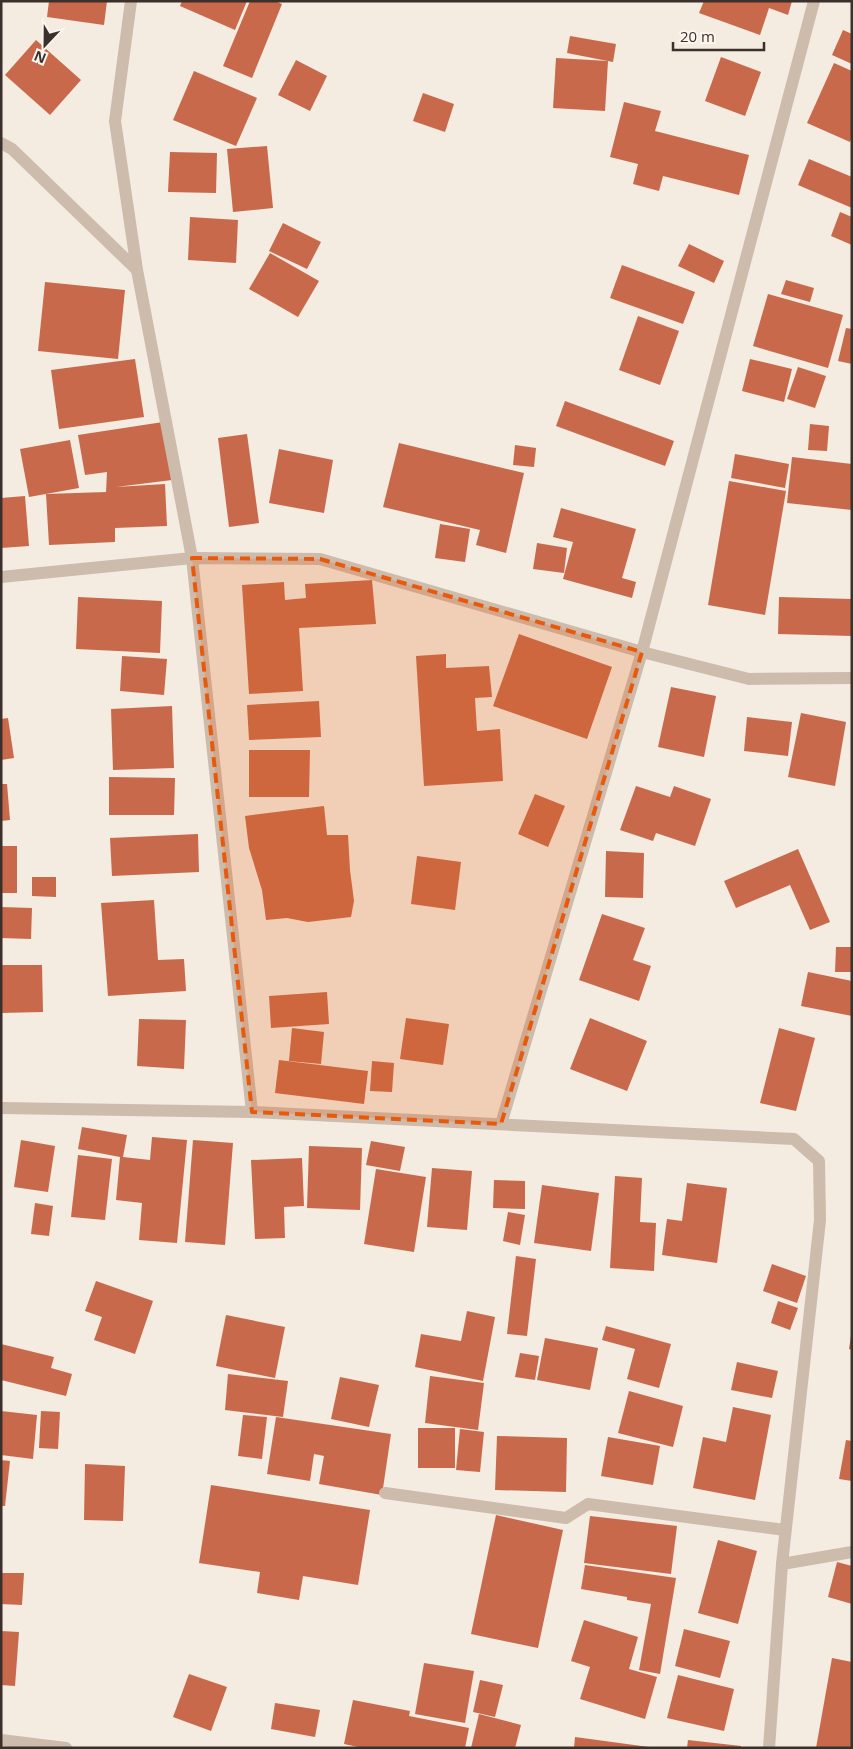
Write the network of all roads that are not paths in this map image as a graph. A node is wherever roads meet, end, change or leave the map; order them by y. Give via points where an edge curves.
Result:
1 (131, 1) edge
2 (814, 1) edge
3 (1, 143) edge
4 (137, 270) junction
5 (192, 558) junction
6 (1, 577) edge
7 (642, 652) junction
8 (852, 678) edge
9 (1, 1108) edge
10 (252, 1112) junction
11 (501, 1124) junction
12 (385, 1493) dead end
13 (785, 1530) junction
14 (852, 1552) edge
15 (782, 1564) junction
16 (1, 1740) edge
17 (66, 1748) edge
18 (769, 1748) edge

1 - 4 street via 115,122
2 - 7 street
3 - 4 street via 12,149
4 - 5 street
5 - 6 street
5 - 7 street via 320,559
5 - 10 street
7 - 8 street via 750,678
7 - 11 street
9 - 10 street
10 - 11 street
11 - 13 street via 794,1139 819,1161 820,1220
12 - 13 street via 566,1518 588,1504
13 - 15 street
14 - 15 street
15 - 18 street
16 - 17 street

